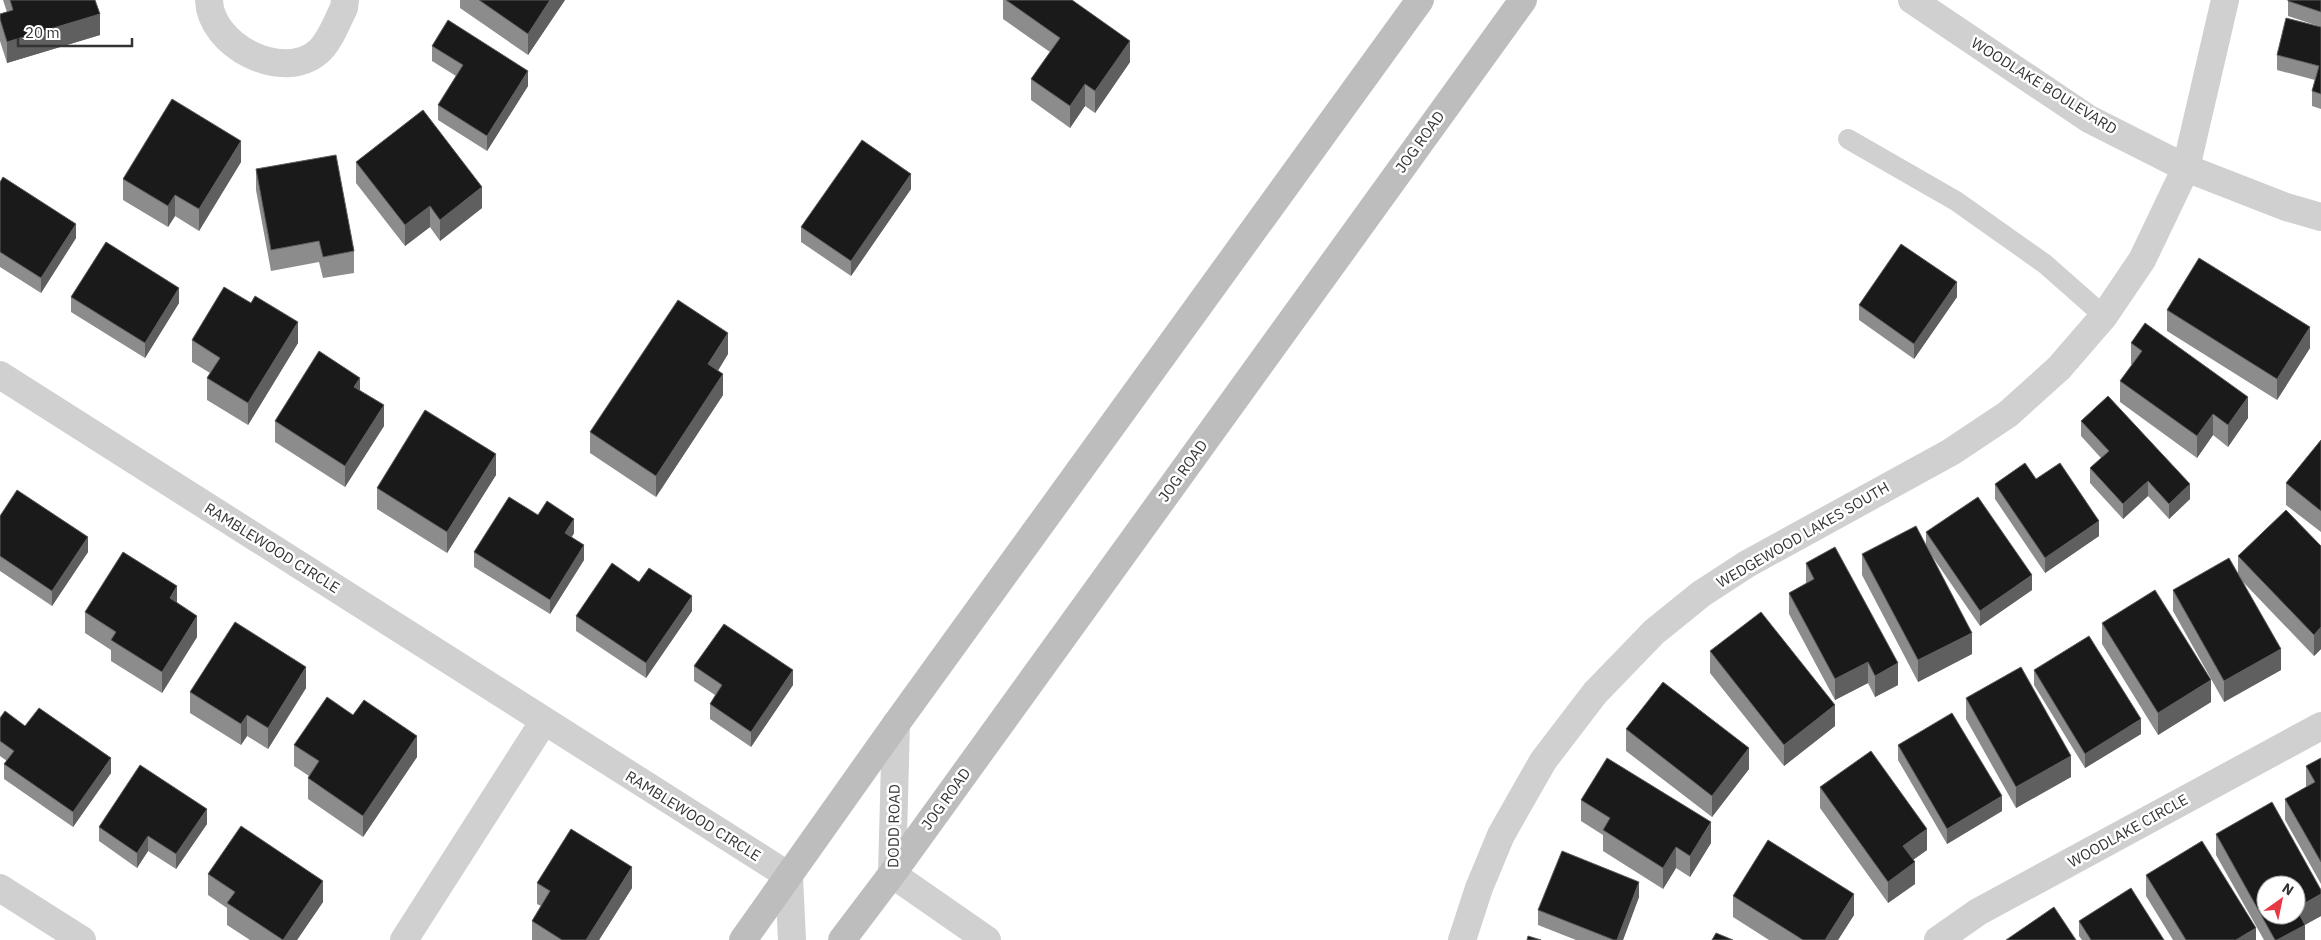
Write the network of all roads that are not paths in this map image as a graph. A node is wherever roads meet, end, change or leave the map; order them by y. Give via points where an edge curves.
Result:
1 (209, 0) edge
2 (345, 0) edge
3 (1420, 0) edge
4 (1523, 0) edge
5 (1912, 0) edge
6 (2225, 0) edge
7 (1848, 140) dead end
8 (2186, 168) junction
9 (2321, 217) edge
10 (2104, 316) junction
11 (0, 375) edge
12 (544, 721) junction
13 (896, 724) junction
14 (2321, 726) edge
15 (892, 874) junction
16 (789, 876) junction
17 (0, 888) edge
18 (82, 940) edge
19 (404, 940) edge
20 (744, 940) edge
21 (792, 940) edge
22 (842, 940) edge
23 (987, 940) edge
24 (1462, 940) edge
25 (1938, 940) edge

1 - 2 street via 209,10 218,28 233,42 252,56 269,62 289,63 319,51 344,8
3 - 13 main road
4 - 15 main road, JOG ROAD
5 - 8 street, WOODLAKE BOULEVARD via 2090,118
6 - 8 street, WEDGEWOOD LAKES SOUTH
7 - 10 lane via 1956,201 2045,264
8 - 9 street, WOODLAKE BOULEVARD via 2286,207
8 - 10 street, WEDGEWOOD LAKES SOUTH via 2142,260
10 - 24 street, WEDGEWOOD LAKES SOUTH via 2059,368 2008,414 1951,452 1747,564 1701,594 1654,632 1594,693 1543,762 1501,836
11 - 12 street, RAMBLEWOOD CIRCLE
12 - 16 street, RAMBLEWOOD CIRCLE
12 - 19 street
13 - 15 street, DODD ROAD
13 - 16 main road
14 - 25 street, WOODLAKE CIRCLE via 1978,912
15 - 22 main road, JOG ROAD
15 - 23 street, DODD ROAD
16 - 20 main road
16 - 21 street
17 - 18 street

